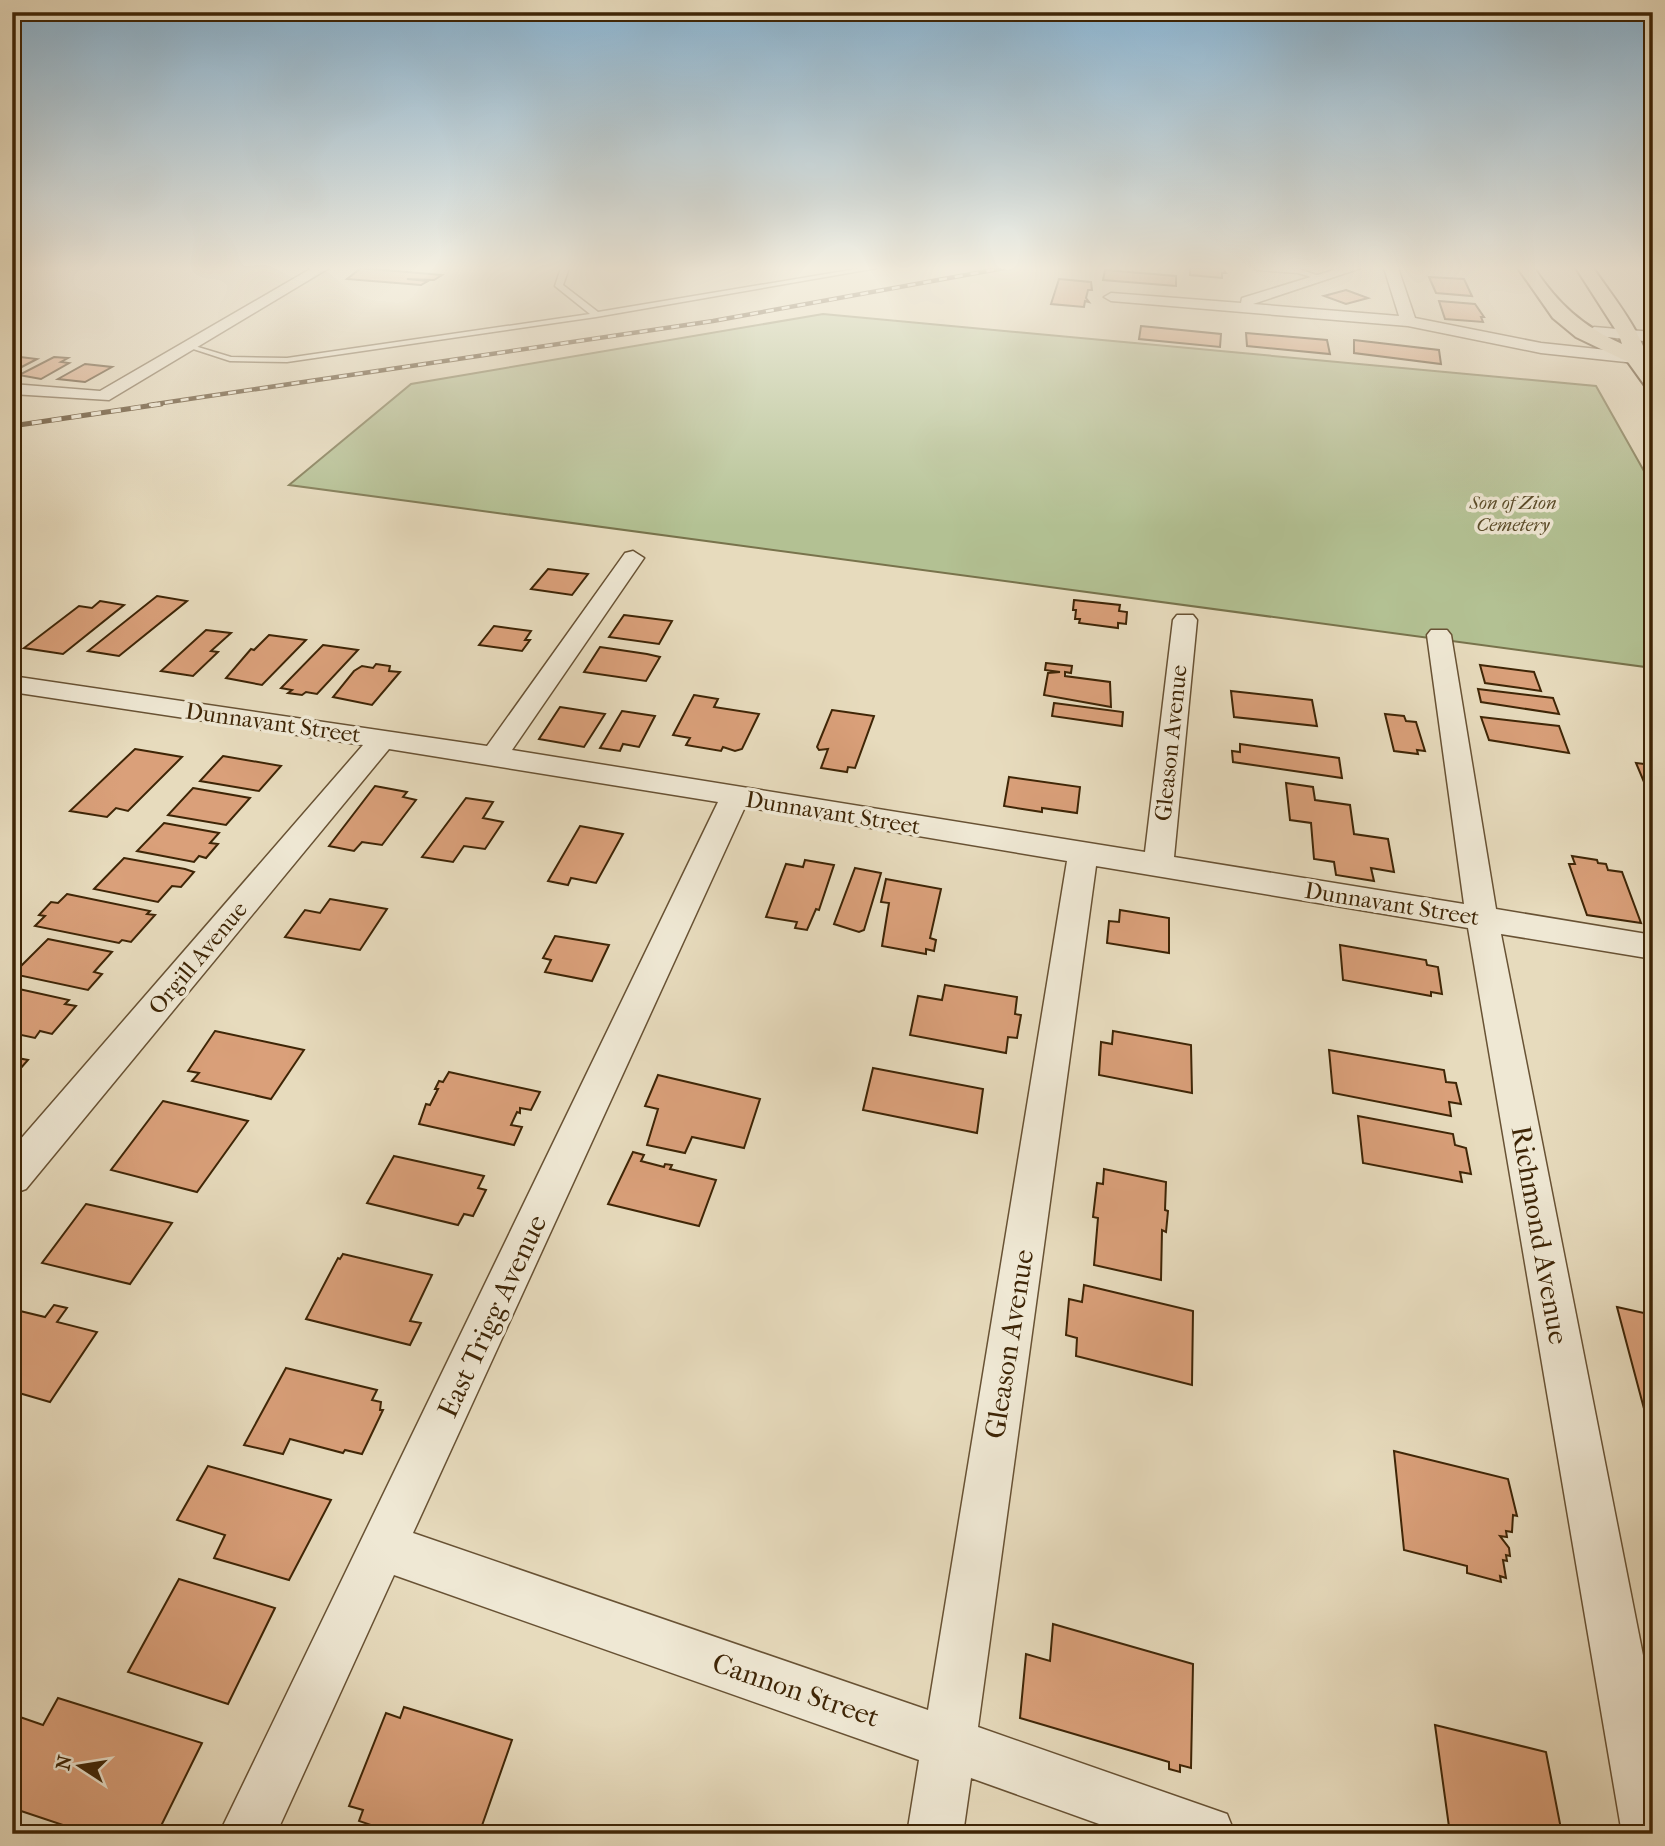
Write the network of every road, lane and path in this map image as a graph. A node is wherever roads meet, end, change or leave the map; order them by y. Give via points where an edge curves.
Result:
1 (174, 354) edge
2 (214, 354) edge
3 (327, 354) edge
4 (1599, 354) edge
5 (1627, 354) edge
6 (1634, 354) edge
7 (1635, 358) junction
8 (1653, 383) edge
9 (12, 389) edge
10 (633, 558) dead end
11 (1185, 620) dead end
12 (1439, 635) dead end
13 (12, 684) edge
14 (383, 739) junction
15 (495, 756) junction
16 (735, 797) junction
17 (1083, 855) junction
18 (1158, 867) junction
19 (1482, 918) junction
20 (1653, 947) edge
21 (12, 1177) edge
22 (384, 1547) junction
23 (948, 1743) junction
24 (247, 1834) edge
25 (935, 1834) edge
26 (1207, 1834) edge
27 (1650, 1834) edge

1 - 9 street via 103,396
2 - 3 lane via 230,359 287,360
4 - 7 street
5 - 7 main road
6 - 7 main road
7 - 8 main road
10 - 15 street
11 - 18 street, Gleason Avenue
12 - 19 street, Richmond Avenue
13 - 14 street, Dunnavant Street
14 - 15 street, Dunnavant Street
14 - 21 street, Orgill Avenue
15 - 16 street, Dunnavant Street
16 - 17 street, Dunnavant Street
16 - 22 street, East Trigg Avenue
17 - 18 street, Dunnavant Street
17 - 23 street, Gleason Avenue
18 - 19 street, Dunnavant Street
19 - 20 street, Dunnavant Street
19 - 27 street, Richmond Avenue
22 - 23 street, Cannon Street
22 - 24 street, East Trigg Avenue
23 - 25 street, Gleason Avenue
23 - 26 street, Cannon Street

